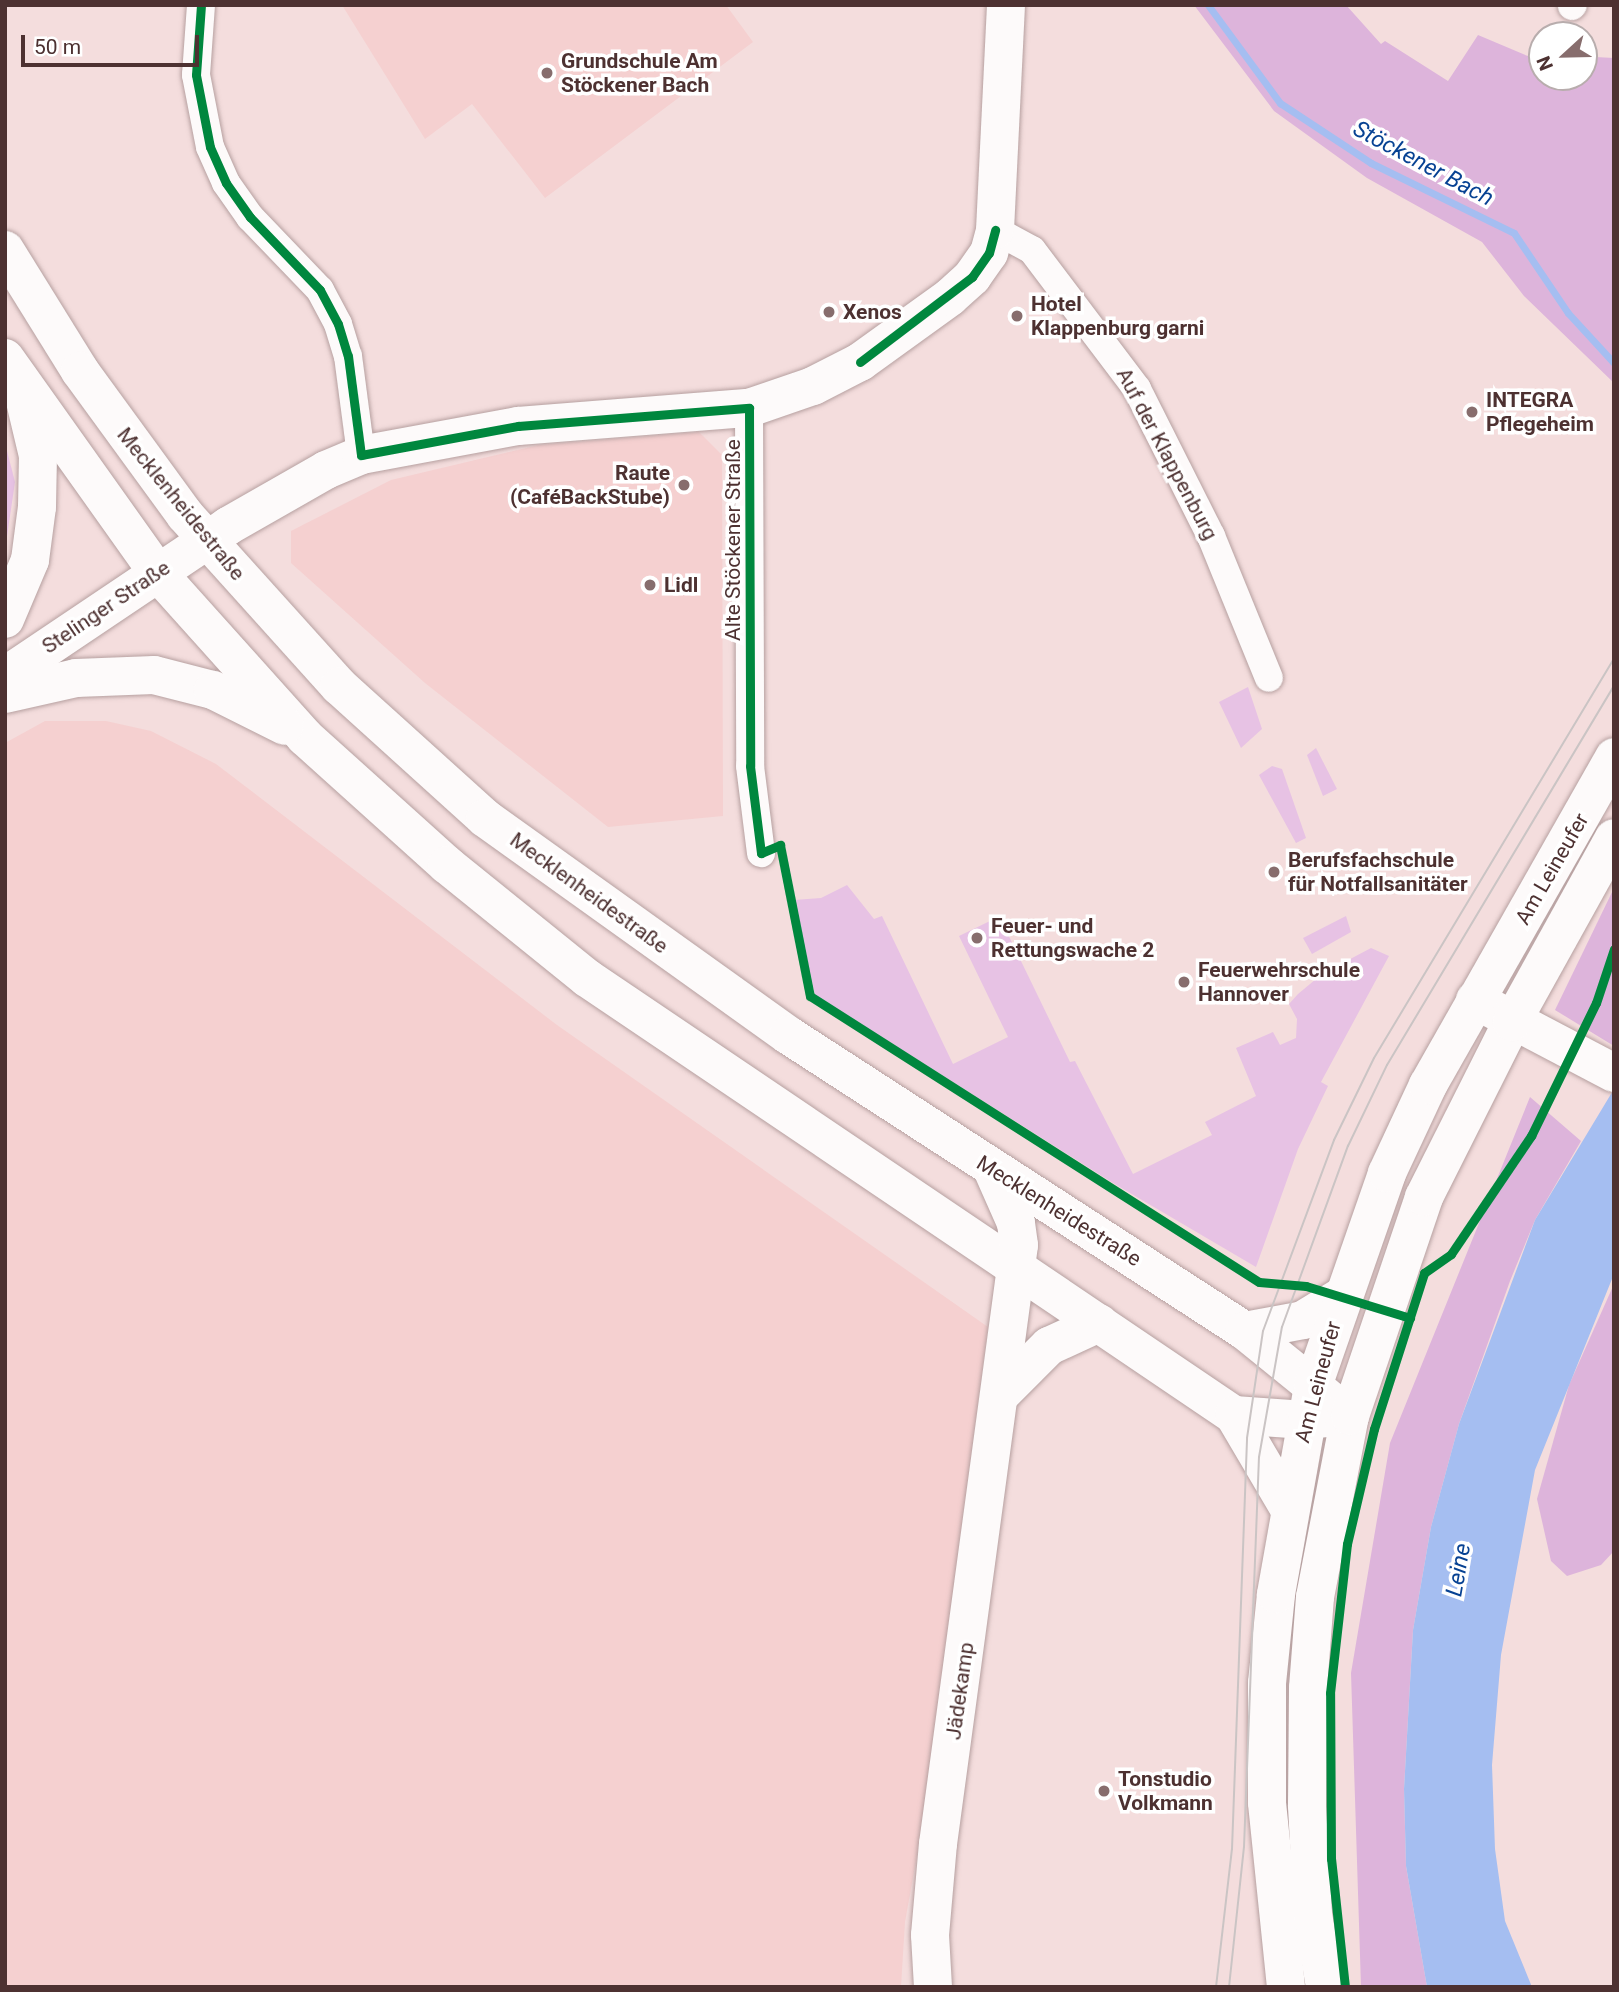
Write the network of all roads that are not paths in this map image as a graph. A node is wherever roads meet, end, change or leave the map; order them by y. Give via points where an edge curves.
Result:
1 (201, 5) edge
2 (1006, 5) edge
3 (995, 230) junction
4 (5, 250) edge
5 (13, 370) edge
6 (750, 408) junction
7 (361, 455) junction
8 (207, 540) junction
9 (157, 572) junction
10 (5, 619) edge
11 (5, 676) edge
12 (1269, 678) dead end
13 (5, 694) edge
14 (305, 737) junction
15 (1614, 757) edge
16 (1614, 838) edge
17 (761, 853) dead end
18 (1475, 1000) junction
19 (1512, 1022) junction
20 (1614, 1073) edge
21 (993, 1171) junction
22 (1015, 1267) junction
23 (1342, 1296) junction
24 (1099, 1324) junction
25 (1245, 1331) junction
26 (999, 1396) junction
27 (1309, 1403) junction
28 (1234, 1415) junction
29 (1350, 1416) junction
30 (1290, 1510) junction
31 (933, 1987) edge
32 (1286, 1987) edge
33 (1325, 1987) edge

1 - 7 street via 196,75 210,147 226,183 250,216 320,290 338,324 348,356
2 - 3 main road, Alte Stöckener Straße
3 - 6 main road, Alte Stöckener Straße via 989,253 972,277 899,336 813,386
3 - 12 street, Auf der Klappenburg via 1032,250 1137,389 1211,536
4 - 8 main road, Mecklenheidestraße via 80,371 142,460
5 - 9 main road
5 - 10 main road via 38,456 37,508 30,560
6 - 7 main road, Alte Stöckener Straße via 518,426
6 - 17 street, Alte Stöckener Straße via 750,766
7 - 8 main road, Alte Stöckener Straße via 292,488
8 - 9 main road, Stelinger Straße
8 - 21 main road, Mecklenheidestraße via 339,686 485,818 777,1027
9 - 11 main road, Stelinger Straße
9 - 14 main road
13 - 14 main road via 76,678 154,675 213,690
14 - 22 main road via 447,865 587,978
15 - 18 main road, Am Leineufer
16 - 19 main road, Am Leineufer
18 - 19 main road
18 - 23 main road, Am Leineufer via 1428,1085 1387,1174
19 - 20 main road
19 - 29 main road, Am Leineufer via 1424,1197
21 - 22 main road, Jädekamp via 1016,1223 1020,1245
21 - 25 main road, Mecklenheidestraße
22 - 24 main road
22 - 26 main road, Jädekamp
23 - 25 main road via 1303,1320
23 - 27 main road, Am Leineufer
24 - 26 main road via 1049,1346
24 - 28 main road
25 - 27 main road, Mecklenheidestraße
26 - 31 main road, Jädekamp via 938,1844 930,1935
27 - 28 main road
27 - 29 main road, Mecklenheidestraße
27 - 30 main road, Am Leineufer
28 - 30 main road
29 - 33 main road, Am Leineufer via 1315,1597 1308,1688 1307,1805 1313,1914
30 - 32 main road, Am Leineufer via 1267,1683 1267,1802

